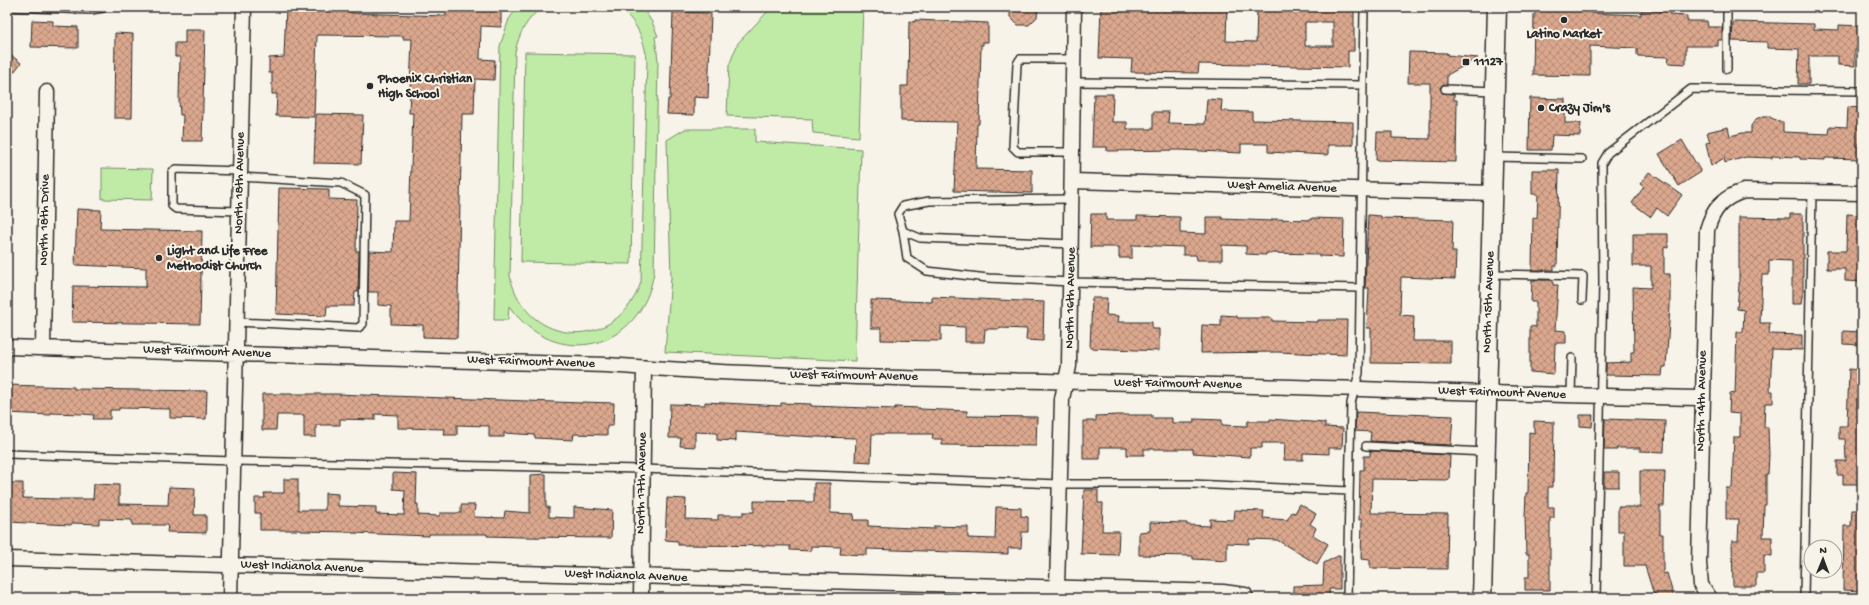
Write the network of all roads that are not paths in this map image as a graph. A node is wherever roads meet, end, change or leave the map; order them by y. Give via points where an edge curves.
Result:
1 (7, 7) edge
2 (244, 7) edge
3 (1074, 7) edge
4 (1364, 7) edge
5 (1497, 7) edge
6 (1727, 7) edge
7 (103, 8) edge
8 (1073, 59) junction
9 (1727, 68) dead end
10 (1073, 82) junction
11 (1362, 85) junction
12 (1445, 89) dead end
13 (1495, 91) junction
14 (1862, 91) edge
15 (47, 92) dead end
16 (1072, 152) junction
17 (1493, 157) junction
18 (1582, 159) dead end
19 (240, 174) junction
20 (1072, 181) junction
21 (1361, 189) junction
22 (1812, 192) junction
23 (1492, 193) junction
24 (1862, 193) edge
25 (1072, 199) junction
26 (239, 211) junction
27 (903, 231) junction
28 (1072, 244) junction
29 (1490, 274) junction
30 (1070, 282) junction
31 (1359, 288) junction
32 (1582, 300) dead end
33 (237, 322) junction
34 (7, 347) edge
35 (43, 348) junction
36 (236, 353) junction
37 (1572, 358) dead end
38 (644, 368) junction
39 (1067, 381) junction
40 (1355, 388) junction
41 (1487, 392) junction
42 (1571, 395) junction
43 (1599, 396) junction
44 (1702, 398) junction
45 (1366, 446) dead end
46 (1486, 452) junction
47 (7, 454) edge
48 (234, 460) junction
49 (642, 469) junction
50 (1060, 484) junction
51 (1349, 491) junction
52 (7, 559) edge
53 (231, 565) junction
54 (641, 576) junction
55 (1057, 588) junction
56 (1246, 596) edge
57 (230, 598) edge
58 (641, 598) edge
59 (1347, 598) edge
60 (1482, 598) edge
61 (1596, 598) edge
62 (1710, 598) edge
63 (1804, 598) edge

1 - 7 lane via 90,10
2 - 19 street, North 18th Avenue
3 - 8 street, North 16th Avenue
4 - 11 lane
5 - 13 street, North 15th Avenue
6 - 9 lane
8 - 10 street, North 16th Avenue
8 - 16 lane via 1020,59 1017,64 1013,147 1018,152
10 - 11 lane
10 - 16 street, North 16th Avenue
11 - 21 lane
12 - 13 lane
13 - 17 street, North 15th Avenue
14 - 43 lane via 1691,89 1608,153 1602,163 1603,277
15 - 35 street, North 18th Drive
16 - 20 street, North 16th Avenue
17 - 18 lane
17 - 23 street, North 15th Avenue
19 - 26 street, North 18th Avenue
19 - 26 lane via 176,170 172,172 172,206
19 - 33 lane via 341,183 365,195 363,324 358,328
20 - 21 street, West Amelia Avenue
20 - 25 street, North 16th Avenue
21 - 23 street, West Amelia Avenue
21 - 31 lane
22 - 24 street
22 - 44 street, North 14th Avenue via 1744,191 1728,197 1710,220 1707,230
22 - 63 lane
23 - 29 street, North 15th Avenue
25 - 27 lane via 929,201 903,206 898,214
25 - 28 street, North 16th Avenue
26 - 33 street, North 18th Avenue
27 - 28 lane via 920,238
27 - 30 lane via 907,258 927,271 988,278
28 - 30 street, North 16th Avenue
29 - 32 lane via 1582,276
29 - 41 street, North 15th Avenue
30 - 31 lane
30 - 39 street, North 16th Avenue
31 - 40 lane via 1359,373
33 - 36 street, North 18th Avenue
34 - 35 street, West Fairmount Avenue
35 - 36 street, West Fairmount Avenue
36 - 38 street, West Fairmount Avenue
36 - 48 street, North 18th Avenue
37 - 42 lane
38 - 39 street, West Fairmount Avenue via 699,372
38 - 49 street, North 17th Avenue
39 - 40 street, West Fairmount Avenue
39 - 50 street, North 16th Avenue via 1062,399
40 - 41 street, West Fairmount Avenue
40 - 51 lane via 1351,403
41 - 42 street, West Fairmount Avenue
41 - 46 street, North 15th Avenue
42 - 43 street, West Fairmount Avenue
43 - 44 street, West Fairmount Avenue
43 - 61 lane
44 - 62 street, North 14th Avenue via 1699,563 1701,585
45 - 46 lane
46 - 60 street, North 15th Avenue
47 - 48 lane
48 - 49 lane
48 - 53 street, North 18th Avenue
49 - 50 lane
49 - 54 street, North 17th Avenue
50 - 51 lane via 1191,484
50 - 55 street, North 16th Avenue
51 - 59 lane
52 - 53 street, West Indianola Avenue
53 - 54 street, West Indianola Avenue
53 - 57 street, North 18th Avenue
54 - 55 street, West Indianola Avenue
54 - 58 street, North 17th Avenue
55 - 56 street, West Indianola Avenue via 1223,592

